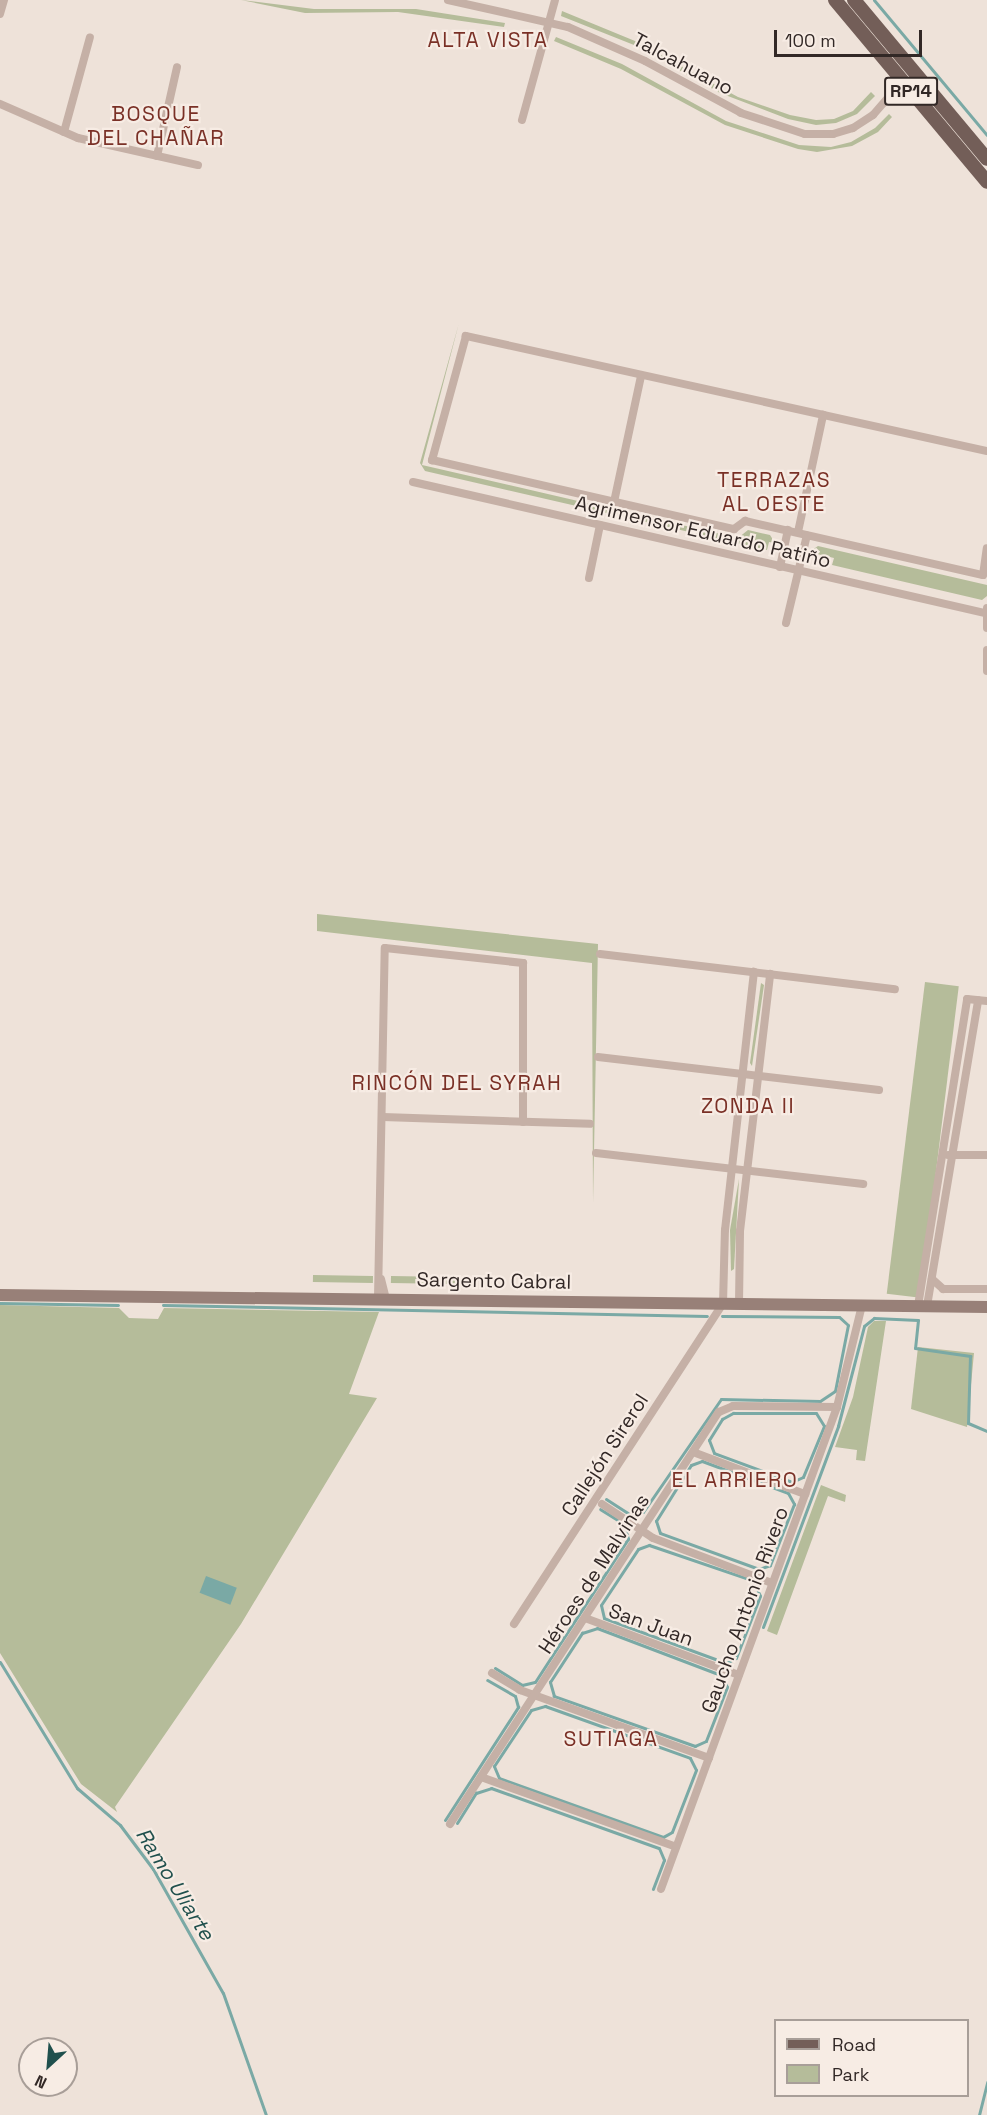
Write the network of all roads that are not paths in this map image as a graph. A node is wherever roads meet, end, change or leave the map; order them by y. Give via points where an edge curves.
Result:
1 (4, 0) edge
2 (448, 0) edge
3 (555, 0) edge
4 (835, 0) edge
5 (854, 0) edge
6 (0, 14) edge
7 (549, 21) junction
8 (90, 37) dead end
9 (177, 67) dead end
10 (891, 94) dead end
11 (0, 104) edge
12 (522, 120) dead end
13 (64, 132) junction
14 (157, 156) junction
15 (987, 159) edge
16 (198, 165) dead end
17 (987, 182) edge
18 (641, 376) junction
19 (823, 415) junction
20 (987, 451) edge
21 (413, 482) dead end
22 (614, 502) junction
23 (600, 525) junction
24 (788, 530) junction
25 (802, 534) junction
26 (987, 548) edge
27 (780, 567) junction
28 (799, 571) junction
29 (589, 578) dead end
30 (986, 611) edge
31 (786, 623) dead end
32 (987, 628) edge
33 (987, 650) edge
34 (987, 671) edge
35 (600, 954) dead end
36 (754, 972) junction
37 (770, 974) junction
38 (895, 989) dead end
39 (983, 1001) edge
40 (598, 1057) dead end
41 (742, 1074) junction
42 (758, 1076) junction
43 (954, 1083) junction
44 (964, 1084) junction
45 (879, 1090) dead end
46 (383, 1117) junction
47 (523, 1122) junction
48 (590, 1124) dead end
49 (596, 1153) dead end
50 (942, 1154) junction
51 (952, 1155) junction
52 (987, 1155) edge
53 (732, 1168) junction
54 (747, 1170) junction
55 (863, 1184) dead end
56 (932, 1252) junction
57 (932, 1279) junction
58 (987, 1289) edge
59 (0, 1295) edge
60 (382, 1298) junction
61 (723, 1304) junction
62 (738, 1304) junction
63 (862, 1305) junction
64 (923, 1306) junction
65 (987, 1307) edge
66 (837, 1407) junction
67 (693, 1452) junction
68 (806, 1494) junction
69 (602, 1504) dead end
70 (642, 1531) junction
71 (772, 1583) junction
72 (585, 1618) junction
73 (514, 1624) dead end
74 (492, 1673) dead end
75 (739, 1675) junction
76 (534, 1695) junction
77 (709, 1758) junction
78 (481, 1777) junction
79 (450, 1824) dead end
80 (676, 1847) junction
81 (661, 1889) dead end

1 - 6 street
2 - 7 street, Talcahuano
3 - 7 street
4 - 17 main road, RP14
5 - 15 main road, RP14
7 - 10 street, Talcahuano via 645,61 749,116 805,134 833,134 853,128 873,115
7 - 12 street
8 - 13 street
9 - 14 street
11 - 13 street
13 - 14 street
14 - 16 street
18 - 19 street
18 - 22 street
18 - 22 street via 466,336 432,460
19 - 20 street
19 - 25 street
21 - 23 street, Agrimensor Eduardo Patiño
22 - 24 street via 734,529 745,521
23 - 27 street, Agrimensor Eduardo Patiño
23 - 29 street
24 - 25 street
24 - 27 street
25 - 26 street via 983,575
25 - 28 street
27 - 28 street, Agrimensor Eduardo Patiño
28 - 30 street, Agrimensor Eduardo Patiño
28 - 31 street
30 - 32 street
33 - 34 street
35 - 36 street
36 - 37 street
36 - 41 street
37 - 38 street
37 - 42 street
39 - 43 street via 967,999
39 - 44 street
40 - 41 street
41 - 42 street
41 - 53 street
42 - 45 street
42 - 54 street
43 - 44 street
43 - 50 street
44 - 51 street
46 - 47 street
46 - 47 street via 385,948 523,963
46 - 60 street
47 - 48 street
49 - 53 street
50 - 51 street
50 - 56 street
51 - 52 street
51 - 56 street
53 - 54 street
53 - 61 street
54 - 55 street
54 - 62 street
56 - 57 street
56 - 64 street
57 - 58 street via 943,1289
57 - 64 street
59 - 60 main road, Sargento Cabral
60 - 61 main road, Sargento Cabral
61 - 62 main road, Sargento Cabral
61 - 73 street, Callejón Sirerol
62 - 63 main road, Sargento Cabral
63 - 64 main road, Sargento Cabral
63 - 66 street, Gaucho Antonio Rivero
64 - 65 main road, Sargento Cabral
66 - 67 street, Héroes de Malvinas via 733,1406 720,1412
66 - 68 street, Gaucho Antonio Rivero
67 - 68 street
67 - 70 street, Héroes de Malvinas
68 - 71 street, Gaucho Antonio Rivero
69 - 70 street
70 - 71 street
70 - 72 street, Héroes de Malvinas
71 - 75 street, Gaucho Antonio Rivero
72 - 75 street, San Juan
72 - 76 street, Héroes de Malvinas
74 - 76 street
75 - 77 street, Gaucho Antonio Rivero
76 - 77 street
76 - 78 street, Héroes de Malvinas
77 - 80 street, Gaucho Antonio Rivero
78 - 79 street, Héroes de Malvinas
78 - 80 street
80 - 81 street, Gaucho Antonio Rivero

